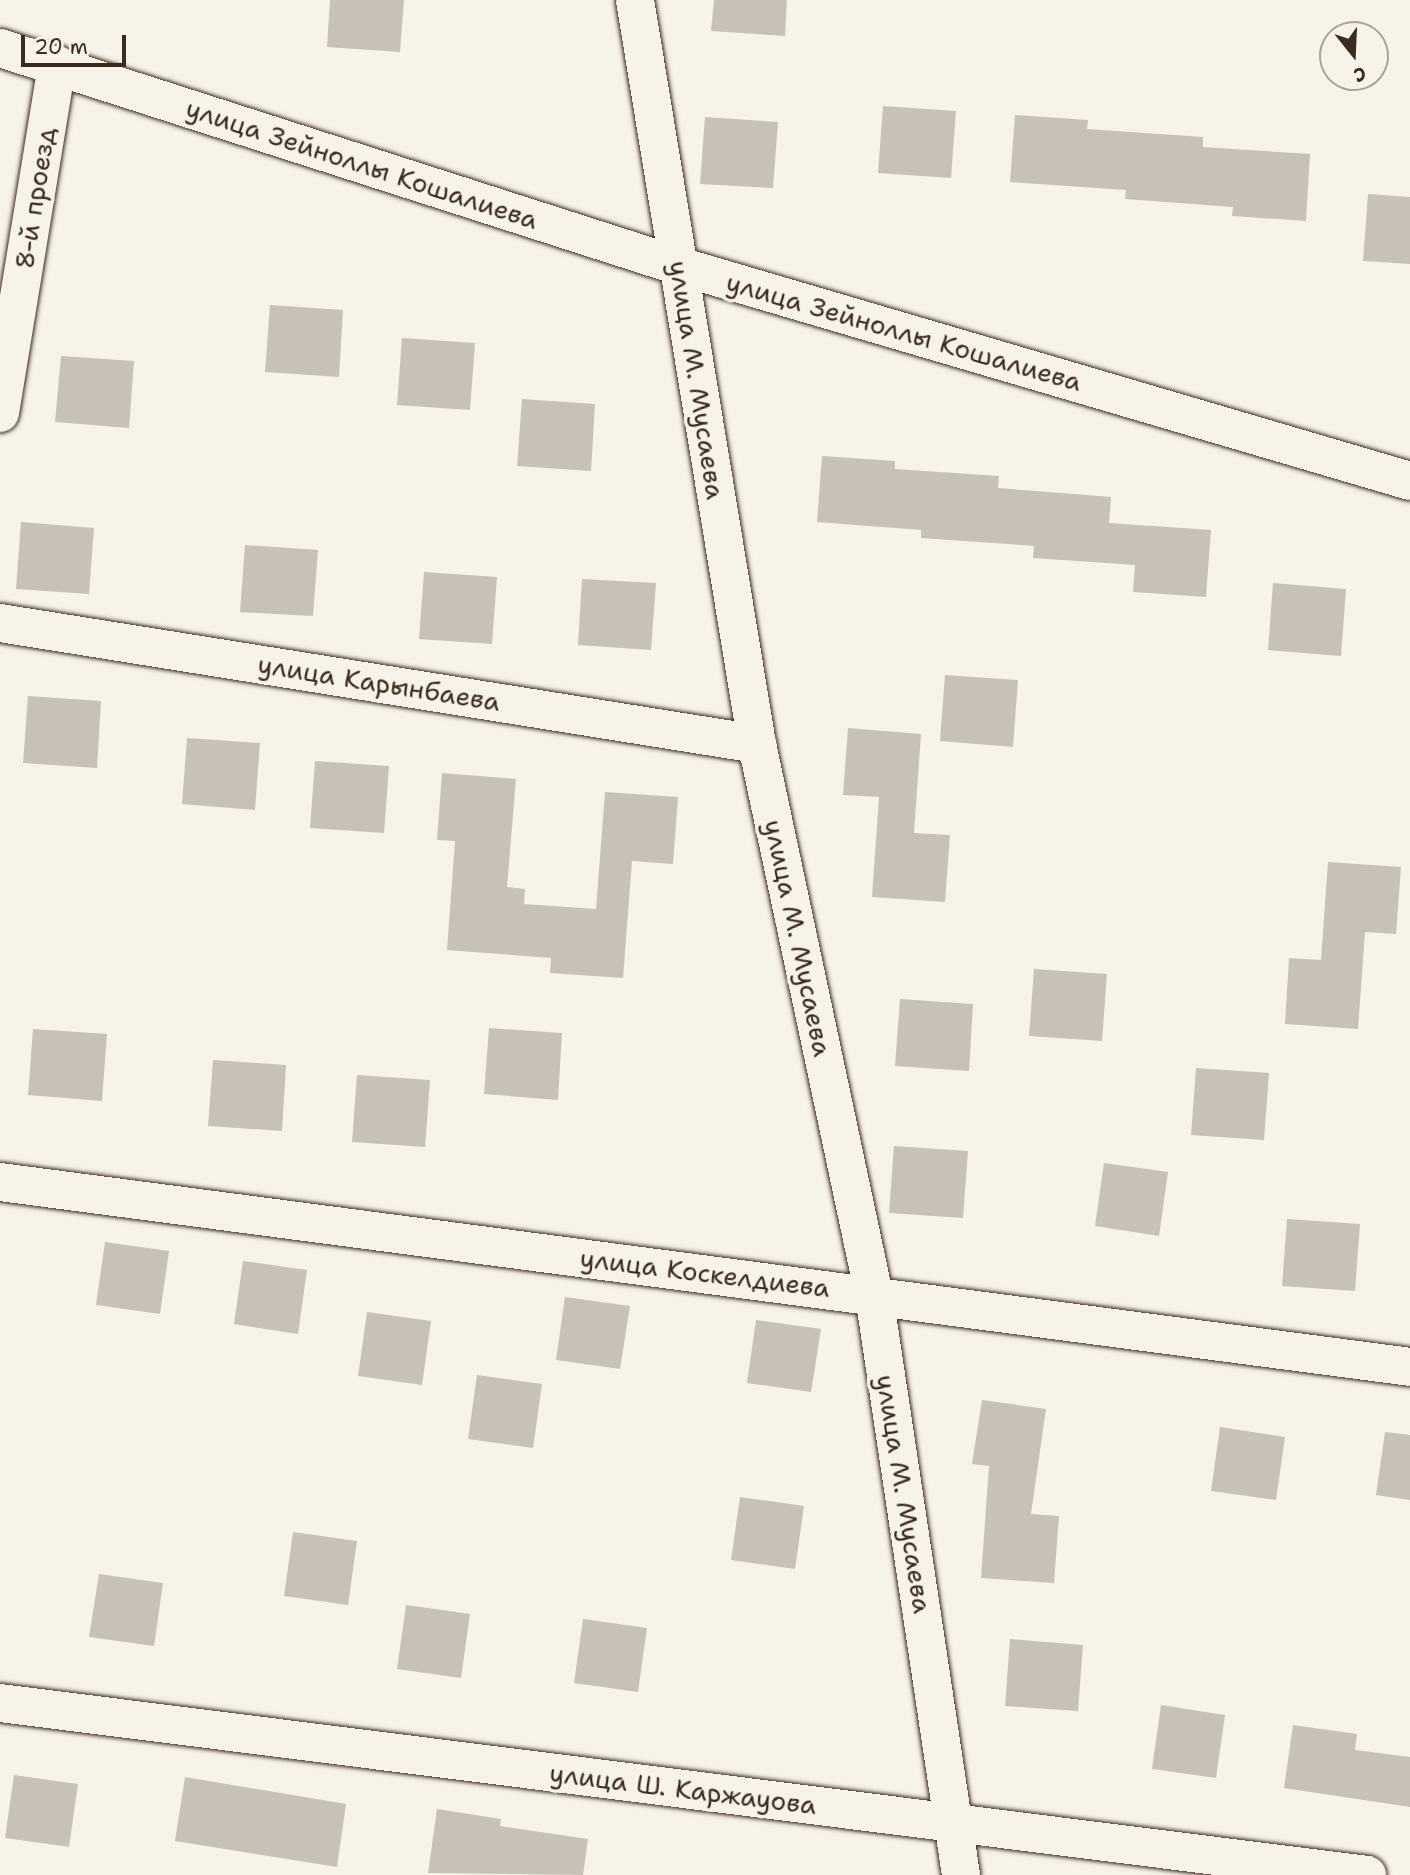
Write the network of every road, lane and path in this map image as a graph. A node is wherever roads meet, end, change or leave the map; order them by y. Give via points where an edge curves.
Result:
1 (635, 0) edge
2 (0, 48) edge
3 (57, 65) junction
4 (678, 266) junction
5 (0, 413) edge
6 (1410, 481) edge
7 (0, 623) edge
8 (757, 744) junction
9 (0, 1182) edge
10 (874, 1295) junction
11 (1410, 1367) edge
12 (0, 1703) edge
13 (954, 1823) junction
14 (961, 1875) edge
15 (1367, 1875) edge

1 - 4 street, улица М. Мусаева
2 - 3 street, улица Зейноллы Кошалиева
3 - 4 street, улица Зейноллы Кошалиева
3 - 5 street, 8-й проезд
4 - 6 street, улица Зейноллы Кошалиева
4 - 8 street, улица М. Мусаева
7 - 8 street, улица Карынбаева
8 - 10 street, улица М. Мусаева
9 - 10 street, улица Коскелдиева
10 - 11 street, улица Коскелдиева
10 - 13 street, улица М. Мусаева
12 - 13 street, улица Ш. Каржауова
13 - 14 street, улица М. Мусаева
13 - 15 street, улица Ш. Каржауова

